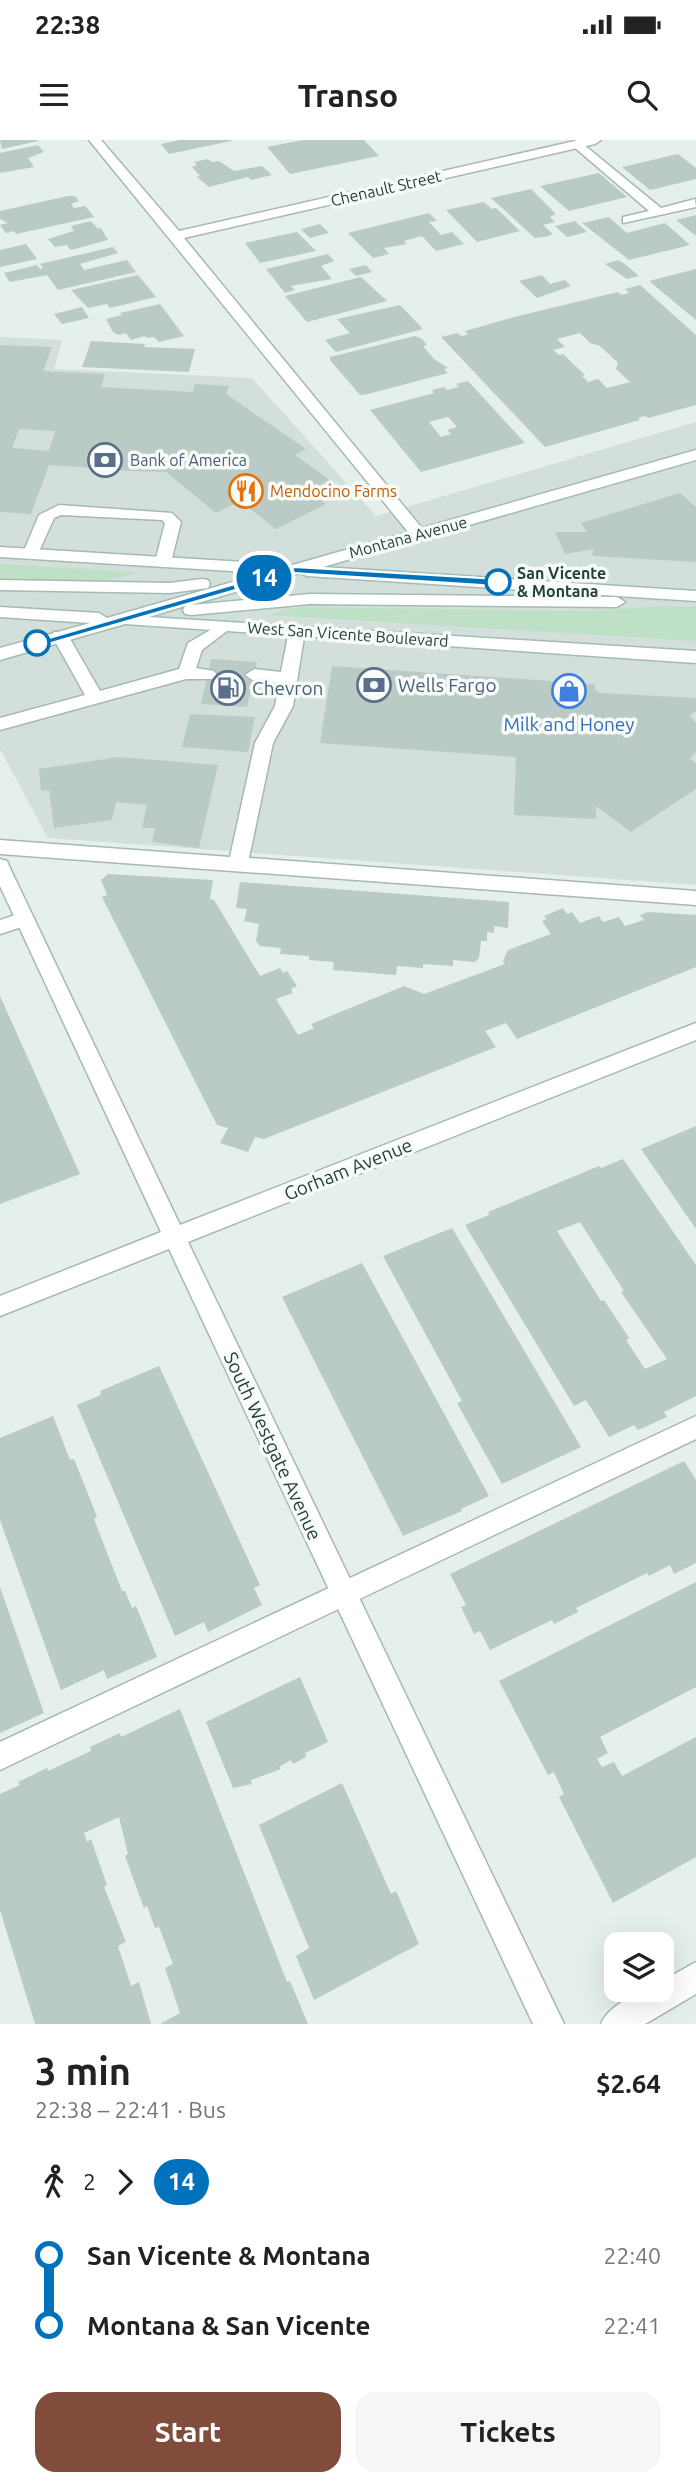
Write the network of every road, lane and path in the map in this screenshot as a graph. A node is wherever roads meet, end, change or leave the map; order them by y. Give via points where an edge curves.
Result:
1 (95, 140) edge
2 (595, 140) edge
3 (578, 144) junction
4 (695, 204) edge
5 (659, 213) junction
6 (628, 220) dead end
7 (176, 236) junction
8 (696, 456) edge
9 (419, 535) junction
10 (0, 552) edge
11 (32, 554) junction
12 (163, 562) junction
13 (294, 570) junction
14 (0, 585) edge
15 (696, 596) edge
16 (0, 612) edge
17 (115, 620) junction
18 (224, 627) junction
19 (297, 631) junction
20 (60, 636) junction
21 (0, 654) edge
22 (696, 657) edge
23 (186, 673) junction
24 (208, 675) dead end
25 (254, 676) dead end
26 (289, 678) junction
27 (95, 698) junction
28 (0, 724) edge
29 (0, 847) edge
30 (238, 864) junction
31 (0, 866) edge
32 (696, 898) edge
33 (24, 919) junction
34 (0, 927) edge
35 (696, 1031) edge
36 (175, 1237) junction
37 (0, 1306) edge
38 (696, 1427) edge
39 (343, 1594) junction
40 (0, 1756) edge
41 (696, 1977) edge
42 (549, 2024) edge
43 (616, 2024) edge

1 - 7 street
2 - 3 street, Chenault Street
3 - 5 street
3 - 7 street, Chenault Street
4 - 5 street
5 - 6 street
7 - 9 street
8 - 9 street, Montana Avenue
9 - 13 street, Montana Avenue
10 - 11 street
11 - 12 street
11 - 12 street via 47,515 59,510 166,516 173,522
12 - 13 street
13 - 14 street via 170,588
13 - 15 street
13 - 17 street, Montana Avenue
15 - 17 street via 592,603 256,601
16 - 17 street, West San Vicente Boulevard
17 - 18 street, West San Vicente Boulevard
17 - 20 street, Montana Avenue
18 - 19 street, West San Vicente Boulevard
18 - 23 street via 194,647
19 - 22 street, West San Vicente Boulevard
19 - 26 street
20 - 21 street, Montana Avenue
20 - 27 street
23 - 24 street
23 - 27 street
25 - 26 street
26 - 30 street via 284,706 264,743
27 - 28 street
29 - 30 street
30 - 32 street
31 - 33 street, South Westgate Avenue
33 - 34 street
33 - 36 street, South Westgate Avenue
35 - 36 street, Gorham Avenue
36 - 37 street, Gorham Avenue
36 - 39 street, South Westgate Avenue
38 - 39 street
39 - 40 street
39 - 42 street, South Westgate Avenue
41 - 43 street

